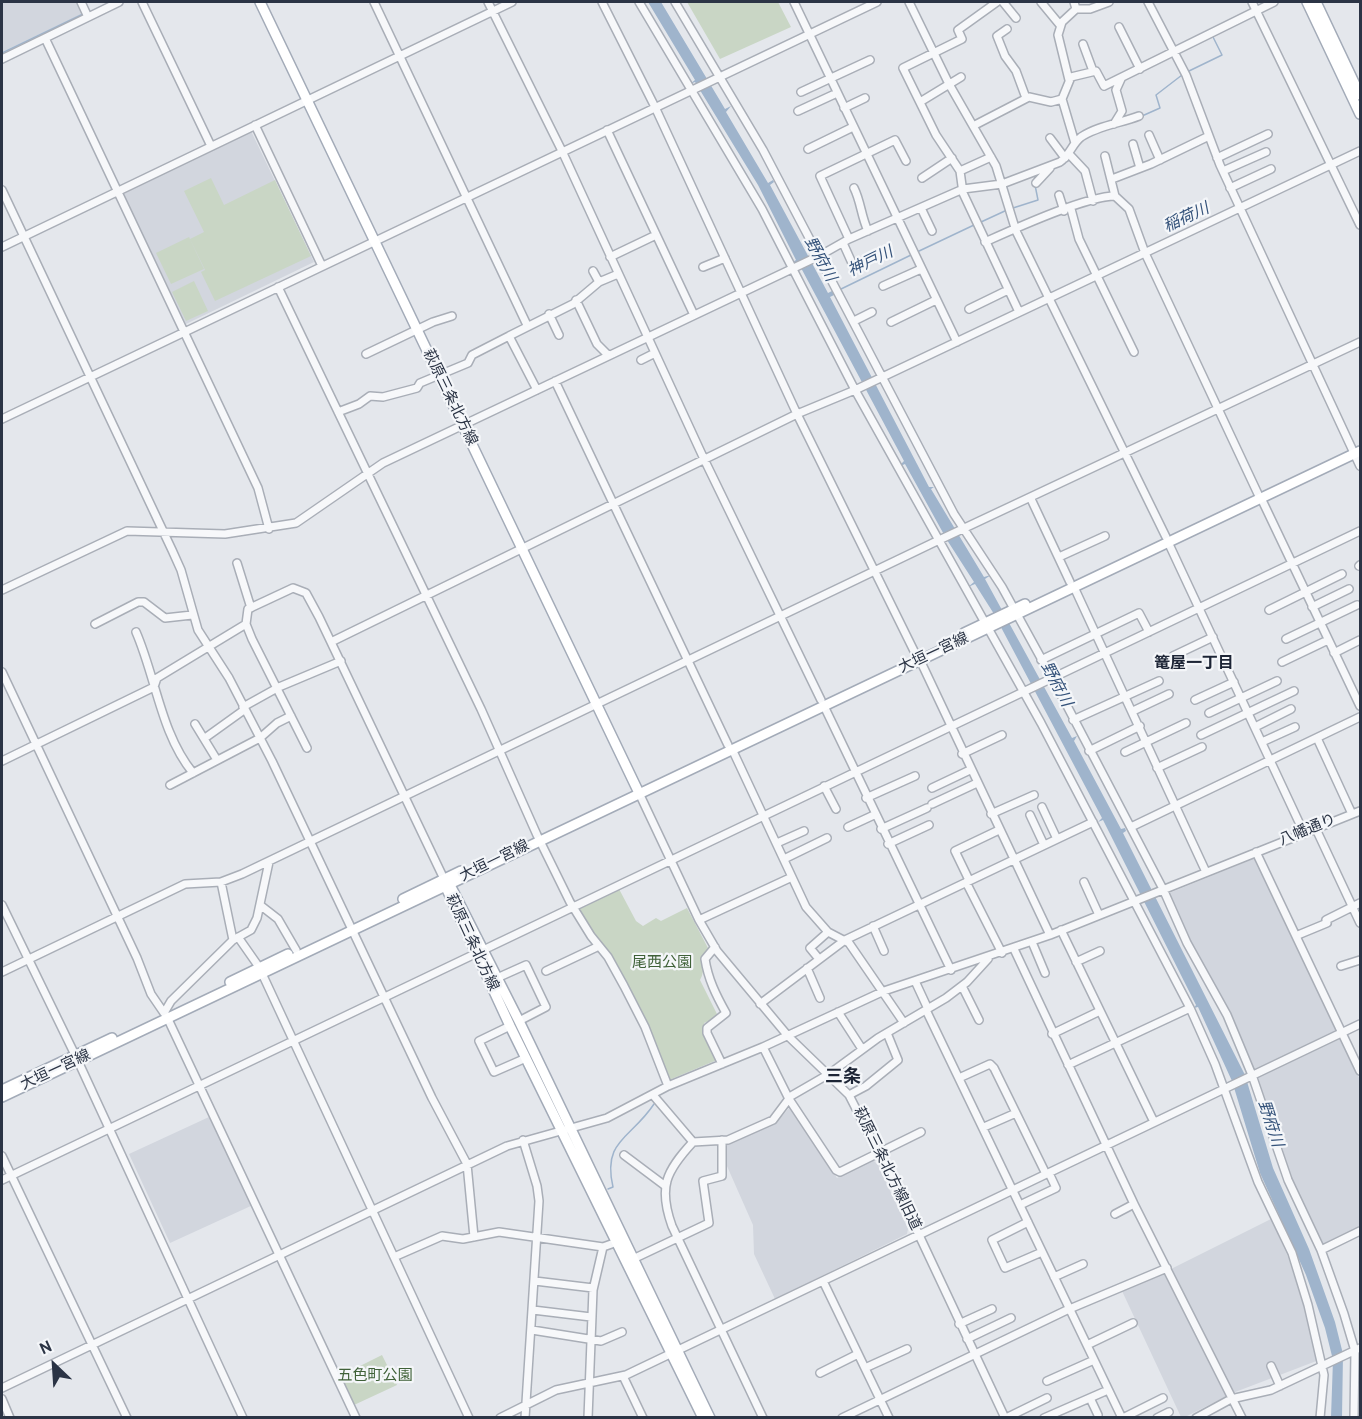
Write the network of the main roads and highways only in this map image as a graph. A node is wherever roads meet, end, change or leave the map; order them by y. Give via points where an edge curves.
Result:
1 (260, 2) edge
2 (1307, 2) edge
3 (1316, 2) edge
4 (1360, 95) edge
5 (1360, 114) edge
6 (1357, 450) edge
7 (638, 791) junction
8 (446, 883) junction
9 (352, 926) junction
10 (479, 951) junction
11 (260, 971) junction
12 (514, 1024) junction
13 (76, 1059) junction
14 (2, 1090) edge
15 (2, 1097) edge
16 (566, 1129) junction
17 (675, 1352) junction
18 (703, 1418) edge
19 (710, 1418) edge

1 - 7 main road, 萩原三条北方線
2 - 5 main road
3 - 4 main road
6 - 7 main road, 大垣一宮線
7 - 8 main road, 大垣一宮線
8 - 9 main road, 大垣一宮線
8 - 10 main road, 萩原三条北方線
9 - 11 main road, 大垣一宮線
9 - 11 main road, 大垣一宮線 via 296,950
10 - 12 main road, 萩原三条北方線
10 - 12 main road, 萩原三条北方線 via 497,978
11 - 13 main road, 大垣一宮線
12 - 16 main road, 萩原三条北方線
12 - 16 main road, 萩原三条北方線 via 526,1058
13 - 14 main road, 大垣一宮線
13 - 15 main road, 大垣一宮線
16 - 17 main road, 萩原三条北方線 via 633,1258
16 - 17 main road, 萩原三条北方線 via 617,1242
17 - 18 main road, 萩原三条北方線
17 - 19 main road, 萩原三条北方線

